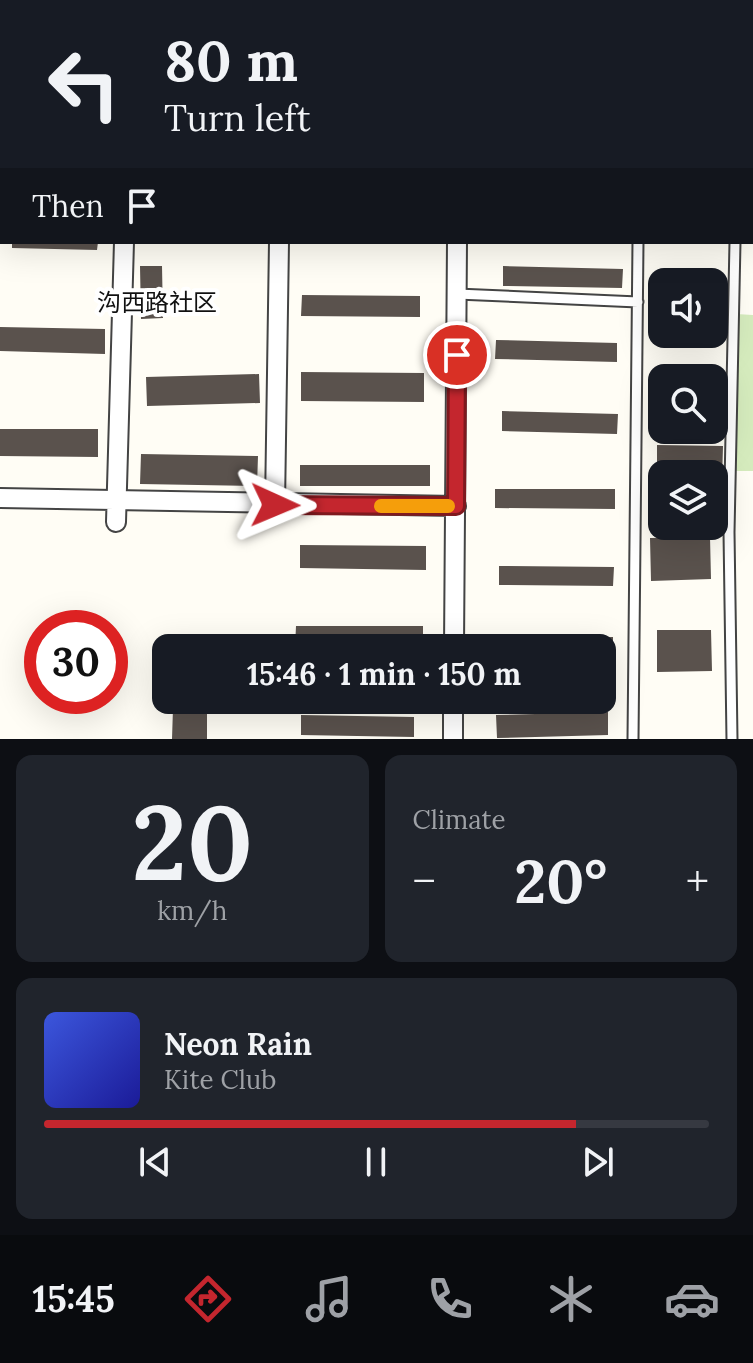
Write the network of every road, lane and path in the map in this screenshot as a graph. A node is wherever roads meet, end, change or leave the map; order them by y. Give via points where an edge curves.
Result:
1 (124, 244) edge
2 (279, 244) edge
3 (457, 244) edge
4 (638, 244) edge
5 (735, 244) edge
6 (457, 294) junction
7 (638, 302) junction
8 (0, 498) edge
9 (116, 499) junction
10 (275, 505) junction
11 (456, 506) junction
12 (116, 522) dead end
13 (454, 634) edge
14 (453, 714) edge
15 (453, 739) edge
16 (633, 739) edge
17 (732, 739) edge

1 - 9 street
2 - 10 street
3 - 6 street
4 - 7 lane
5 - 17 lane via 729,532
6 - 7 lane
6 - 11 street
7 - 16 lane
8 - 9 street
9 - 10 street
9 - 12 street
10 - 11 street
11 - 13 street
14 - 15 street

